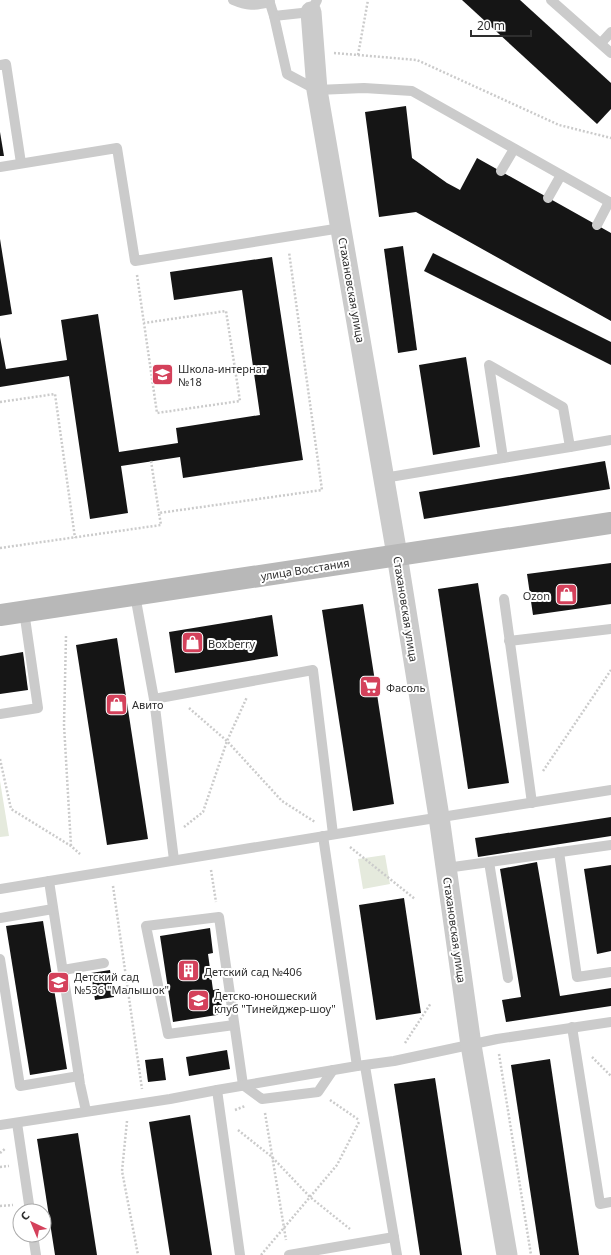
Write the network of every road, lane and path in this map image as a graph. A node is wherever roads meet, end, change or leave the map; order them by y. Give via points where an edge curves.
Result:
1 (233, 0) edge
2 (368, 0) edge
3 (552, 0) edge
4 (269, 1) edge
5 (314, 6) edge
6 (274, 16) junction
7 (611, 32) edge
8 (601, 43) junction
9 (314, 52) junction
10 (611, 53) edge
11 (358, 55) junction
12 (0, 65) edge
13 (317, 90) junction
14 (611, 138) edge
15 (514, 149) junction
16 (22, 163) junction
17 (0, 167) edge
18 (501, 172) dead end
19 (560, 175) junction
20 (548, 198) dead end
21 (610, 203) edge
22 (597, 225) dead end
23 (342, 228) junction
24 (286, 237) junction
25 (135, 261) junction
26 (144, 323) junction
27 (0, 402) edge
28 (611, 440) edge
29 (570, 447) junction
30 (503, 458) junction
31 (151, 461) dead end
32 (384, 478) junction
33 (159, 513) junction
34 (611, 523) edge
35 (75, 538) junction
36 (0, 548) edge
37 (397, 555) junction
38 (135, 595) junction
39 (504, 600) dead end
40 (24, 612) junction
41 (0, 615) edge
42 (611, 629) edge
43 (66, 636) dead end
44 (510, 641) junction
45 (611, 670) edge
46 (254, 681) junction
47 (174, 695) junction
48 (154, 699) junction
49 (0, 714) edge
50 (227, 741) junction
51 (0, 759) edge
52 (530, 790) junction
53 (611, 790) edge
54 (532, 803) junction
55 (439, 817) junction
56 (328, 835) junction
57 (171, 838) junction
58 (611, 844) edge
59 (71, 846) junction
60 (558, 852) junction
61 (80, 854) dead end
62 (209, 855) junction
63 (174, 860) junction
64 (489, 862) junction
65 (446, 868) junction
66 (113, 870) junction
67 (49, 881) junction
68 (0, 889) edge
69 (415, 898) dead end
70 (53, 909) junction
71 (219, 917) junction
72 (0, 918) edge
73 (0, 958) edge
74 (104, 963) dead end
75 (63, 970) junction
76 (611, 972) edge
77 (508, 978) dead end
78 (431, 1003) dead end
79 (611, 1022) edge
80 (234, 1025) junction
81 (572, 1027) junction
82 (497, 1039) junction
83 (471, 1045) junction
84 (394, 1061) junction
85 (361, 1066) junction
86 (334, 1070) junction
87 (79, 1076) junction
88 (243, 1085) junction
89 (217, 1090) junction
90 (318, 1092) junction
91 (262, 1099) junction
92 (144, 1102) junction
93 (129, 1105) junction
94 (86, 1111) junction
95 (220, 1115) junction
96 (360, 1120) junction
97 (17, 1123) junction
98 (0, 1125) edge
99 (378, 1143) junction
100 (272, 1157) junction
101 (310, 1197) junction
102 (611, 1202) edge
103 (29, 1203) edge
104 (284, 1228) junction
105 (394, 1238) junction
106 (286, 1241) dead end
107 (367, 1242) junction
108 (34, 1243) edge
109 (36, 1255) edge
110 (138, 1255) edge
111 (240, 1255) edge
112 (261, 1255) edge
113 (289, 1255) edge
114 (397, 1255) edge
115 (507, 1255) edge
116 (531, 1255) edge

1 - 4 lane via 245,5
2 - 11 path
3 - 8 lane
4 - 6 lane
5 - 6 lane
5 - 9 street, Стахановская улица
6 - 13 lane via 287,74
7 - 8 lane
8 - 10 lane
9 - 11 path
9 - 13 street, Стахановская улица
11 - 14 path via 417,60 559,125
12 - 16 lane via 6,64
13 - 15 lane via 364,88 412,91
13 - 23 street, Стахановская улица
15 - 18 lane
15 - 19 lane
16 - 17 lane
16 - 25 lane via 117,148
19 - 20 lane
19 - 21 lane
21 - 22 lane
23 - 24 lane
23 - 32 street, Стахановская улица
24 - 25 lane
24 - 33 path via 322,490
25 - 26 path
26 - 26 path via 157,413 240,401 226,311
27 - 35 path via 55,394
28 - 29 lane
29 - 30 lane
29 - 30 lane via 563,407 489,365
30 - 32 lane
31 - 33 path
32 - 37 street, Стахановская улица
33 - 35 path via 161,525
34 - 37 main road, улица Восстания
35 - 36 path
37 - 38 main road, улица Восстания
37 - 55 street, Стахановская улица
38 - 40 main road, улица Восстания
38 - 48 lane
39 - 44 lane
40 - 41 main road, улица Восстания
40 - 49 lane via 38,708
42 - 44 lane
43 - 59 path via 64,726
44 - 52 lane
45 - 52 path
46 - 47 lane
46 - 50 path
46 - 56 lane via 313,670
47 - 48 lane
47 - 50 path
48 - 57 lane
50 - 56 path via 282,801
50 - 57 path via 203,812
51 - 59 path via 11,809
52 - 54 lane
53 - 54 lane
54 - 55 lane
55 - 56 lane
55 - 65 street, Стахановская улица
56 - 62 lane
56 - 69 path
56 - 85 lane
57 - 63 lane
58 - 60 lane
59 - 61 path
60 - 64 lane
60 - 76 lane via 577,977
62 - 63 lane
62 - 71 path
63 - 66 lane
64 - 65 lane
64 - 77 lane
65 - 83 street, Стахановская улица
66 - 67 lane
66 - 92 path via 113,886
67 - 68 lane
67 - 70 lane
70 - 72 lane
70 - 75 lane
71 - 80 lane
71 - 80 lane via 146,926 168,1034
73 - 87 lane via 20,1086
74 - 75 lane
75 - 87 lane
78 - 84 path
79 - 81 lane
80 - 88 lane
81 - 82 lane
81 - 102 lane via 600,1204
82 - 83 lane
82 - 116 path
83 - 84 lane
83 - 115 street, Стахановская улица
84 - 85 lane
85 - 86 lane
85 - 99 lane
86 - 88 lane
86 - 90 lane
87 - 94 lane
88 - 89 lane
88 - 91 lane
89 - 92 lane
89 - 95 lane
90 - 91 lane
90 - 96 path
91 - 95 path
91 - 100 path
92 - 93 lane
93 - 94 lane
93 - 110 path via 122,1171
94 - 97 lane
95 - 100 path
95 - 111 lane
96 - 99 path
96 - 101 path via 337,1165
97 - 98 lane
97 - 103 lane
99 - 105 lane
100 - 101 path
100 - 104 path
101 - 104 path
101 - 107 path
104 - 106 path
104 - 112 path
105 - 107 lane
105 - 114 lane
107 - 113 lane
108 - 109 lane

